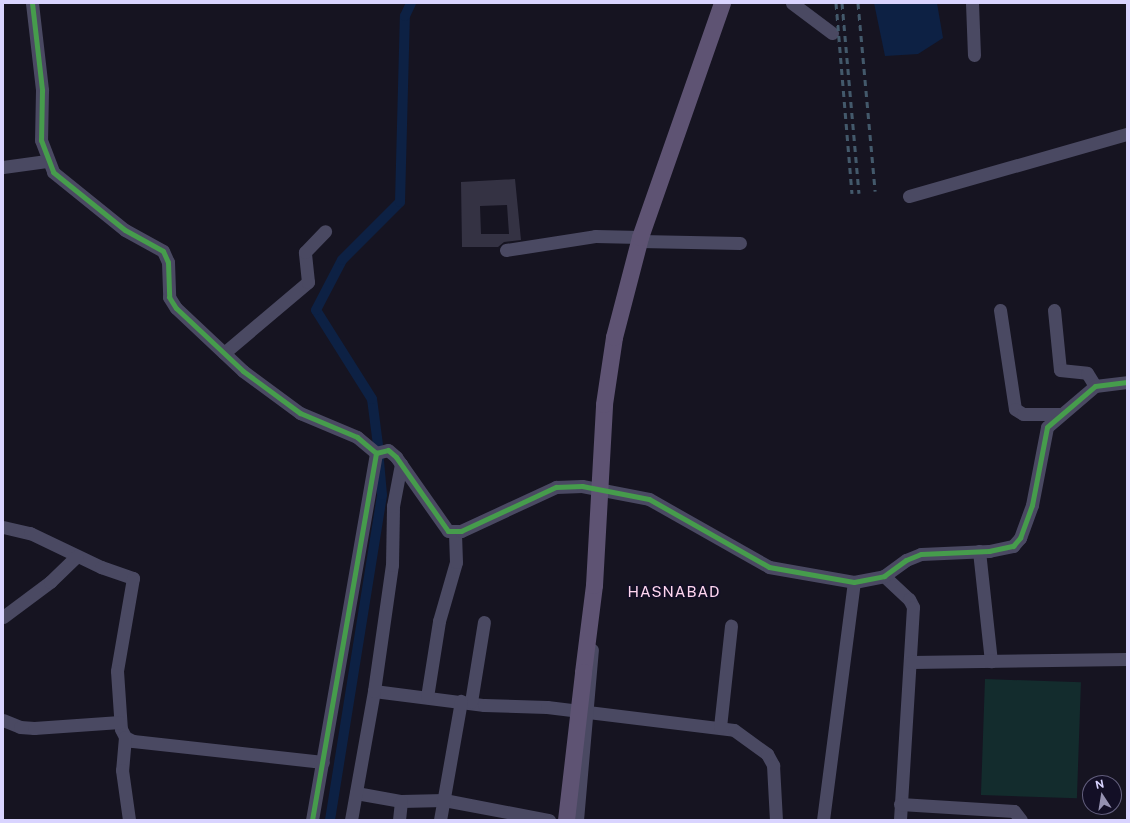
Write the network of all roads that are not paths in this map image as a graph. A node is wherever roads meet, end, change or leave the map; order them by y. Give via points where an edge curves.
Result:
1 (32, 3) edge
2 (722, 3) edge
3 (792, 3) edge
4 (972, 3) edge
5 (832, 33) dead end
6 (974, 55) dead end
7 (1127, 134) edge
8 (46, 161) junction
9 (3, 167) edge
10 (909, 196) dead end
11 (325, 231) dead end
12 (640, 239) junction
13 (740, 243) dead end
14 (506, 250) dead end
15 (1000, 310) dead end
16 (1054, 310) dead end
17 (224, 352) junction
18 (1127, 382) edge
19 (1095, 386) junction
20 (1059, 414) junction
21 (376, 453) junction
22 (401, 464) junction
23 (597, 489) junction
24 (3, 527) edge
25 (455, 533) junction
26 (979, 551) junction
27 (76, 556) junction
28 (884, 576) junction
29 (854, 582) junction
30 (3, 617) edge
31 (484, 622) dead end
32 (590, 625) junction
33 (731, 626) dead end
34 (1127, 659) edge
35 (991, 661) junction
36 (911, 662) junction
37 (374, 691) junction
38 (427, 697) junction
39 (466, 702) junction
40 (570, 711) junction
41 (587, 714) junction
42 (3, 720) edge
43 (120, 722) junction
44 (720, 727) junction
45 (125, 737) junction
46 (323, 762) junction
47 (356, 793) junction
48 (444, 800) junction
49 (401, 801) junction
50 (900, 804) junction
51 (129, 820) edge
52 (312, 820) edge
53 (351, 820) edge
54 (399, 820) edge
55 (440, 820) edge
56 (549, 820) edge
57 (559, 820) edge
58 (566, 820) edge
59 (577, 820) edge
60 (776, 820) edge
61 (823, 820) edge
62 (900, 820) edge
63 (1021, 820) edge

1 - 8 street via 42,90 41,140
2 - 12 main road
3 - 5 street
4 - 6 street
7 - 10 street
8 - 9 street
8 - 17 street via 72,188 125,230 163,251 168,262 169,297 176,308
11 - 17 street via 304,252 308,282
12 - 13 street
12 - 14 street via 595,236
12 - 23 main road via 608,370
15 - 20 street via 1015,408 1023,414
16 - 19 street via 1060,370 1087,374
17 - 21 street via 243,371 300,413 357,437
18 - 19 street
19 - 20 street
20 - 26 street via 1045,432 1032,505 1020,538 1005,549
21 - 22 street via 388,450
21 - 46 street
22 - 25 street via 442,526
22 - 37 street via 393,506 392,565
23 - 25 street via 572,484 556,487
23 - 29 street via 637,495 659,503 769,567
23 - 32 main road
24 - 27 street via 30,533
25 - 38 street via 456,562 439,621
26 - 28 street via 921,554 906,560
26 - 35 street
27 - 30 street via 50,582
27 - 43 street via 128,575 134,581 124,618 117,671
28 - 29 street
28 - 36 street via 910,599 913,607
29 - 61 street
31 - 39 street
32 - 40 street via 574,672
32 - 41 street via 592,672
32 - 58 main road, bridge
33 - 44 street
34 - 35 street
35 - 36 street
36 - 50 street
37 - 38 street
37 - 47 street
38 - 39 street
39 - 40 street
39 - 48 street
40 - 41 street
40 - 57 street
41 - 44 street
41 - 59 street
42 - 43 street via 20,728
43 - 45 street
44 - 60 street via 745,736 767,754 773,765
45 - 46 street via 133,741
45 - 51 street via 122,770
46 - 52 street
47 - 49 street
47 - 53 street
48 - 49 street
48 - 55 street
48 - 56 street
49 - 54 street
50 - 62 street
50 - 63 street via 1014,811

